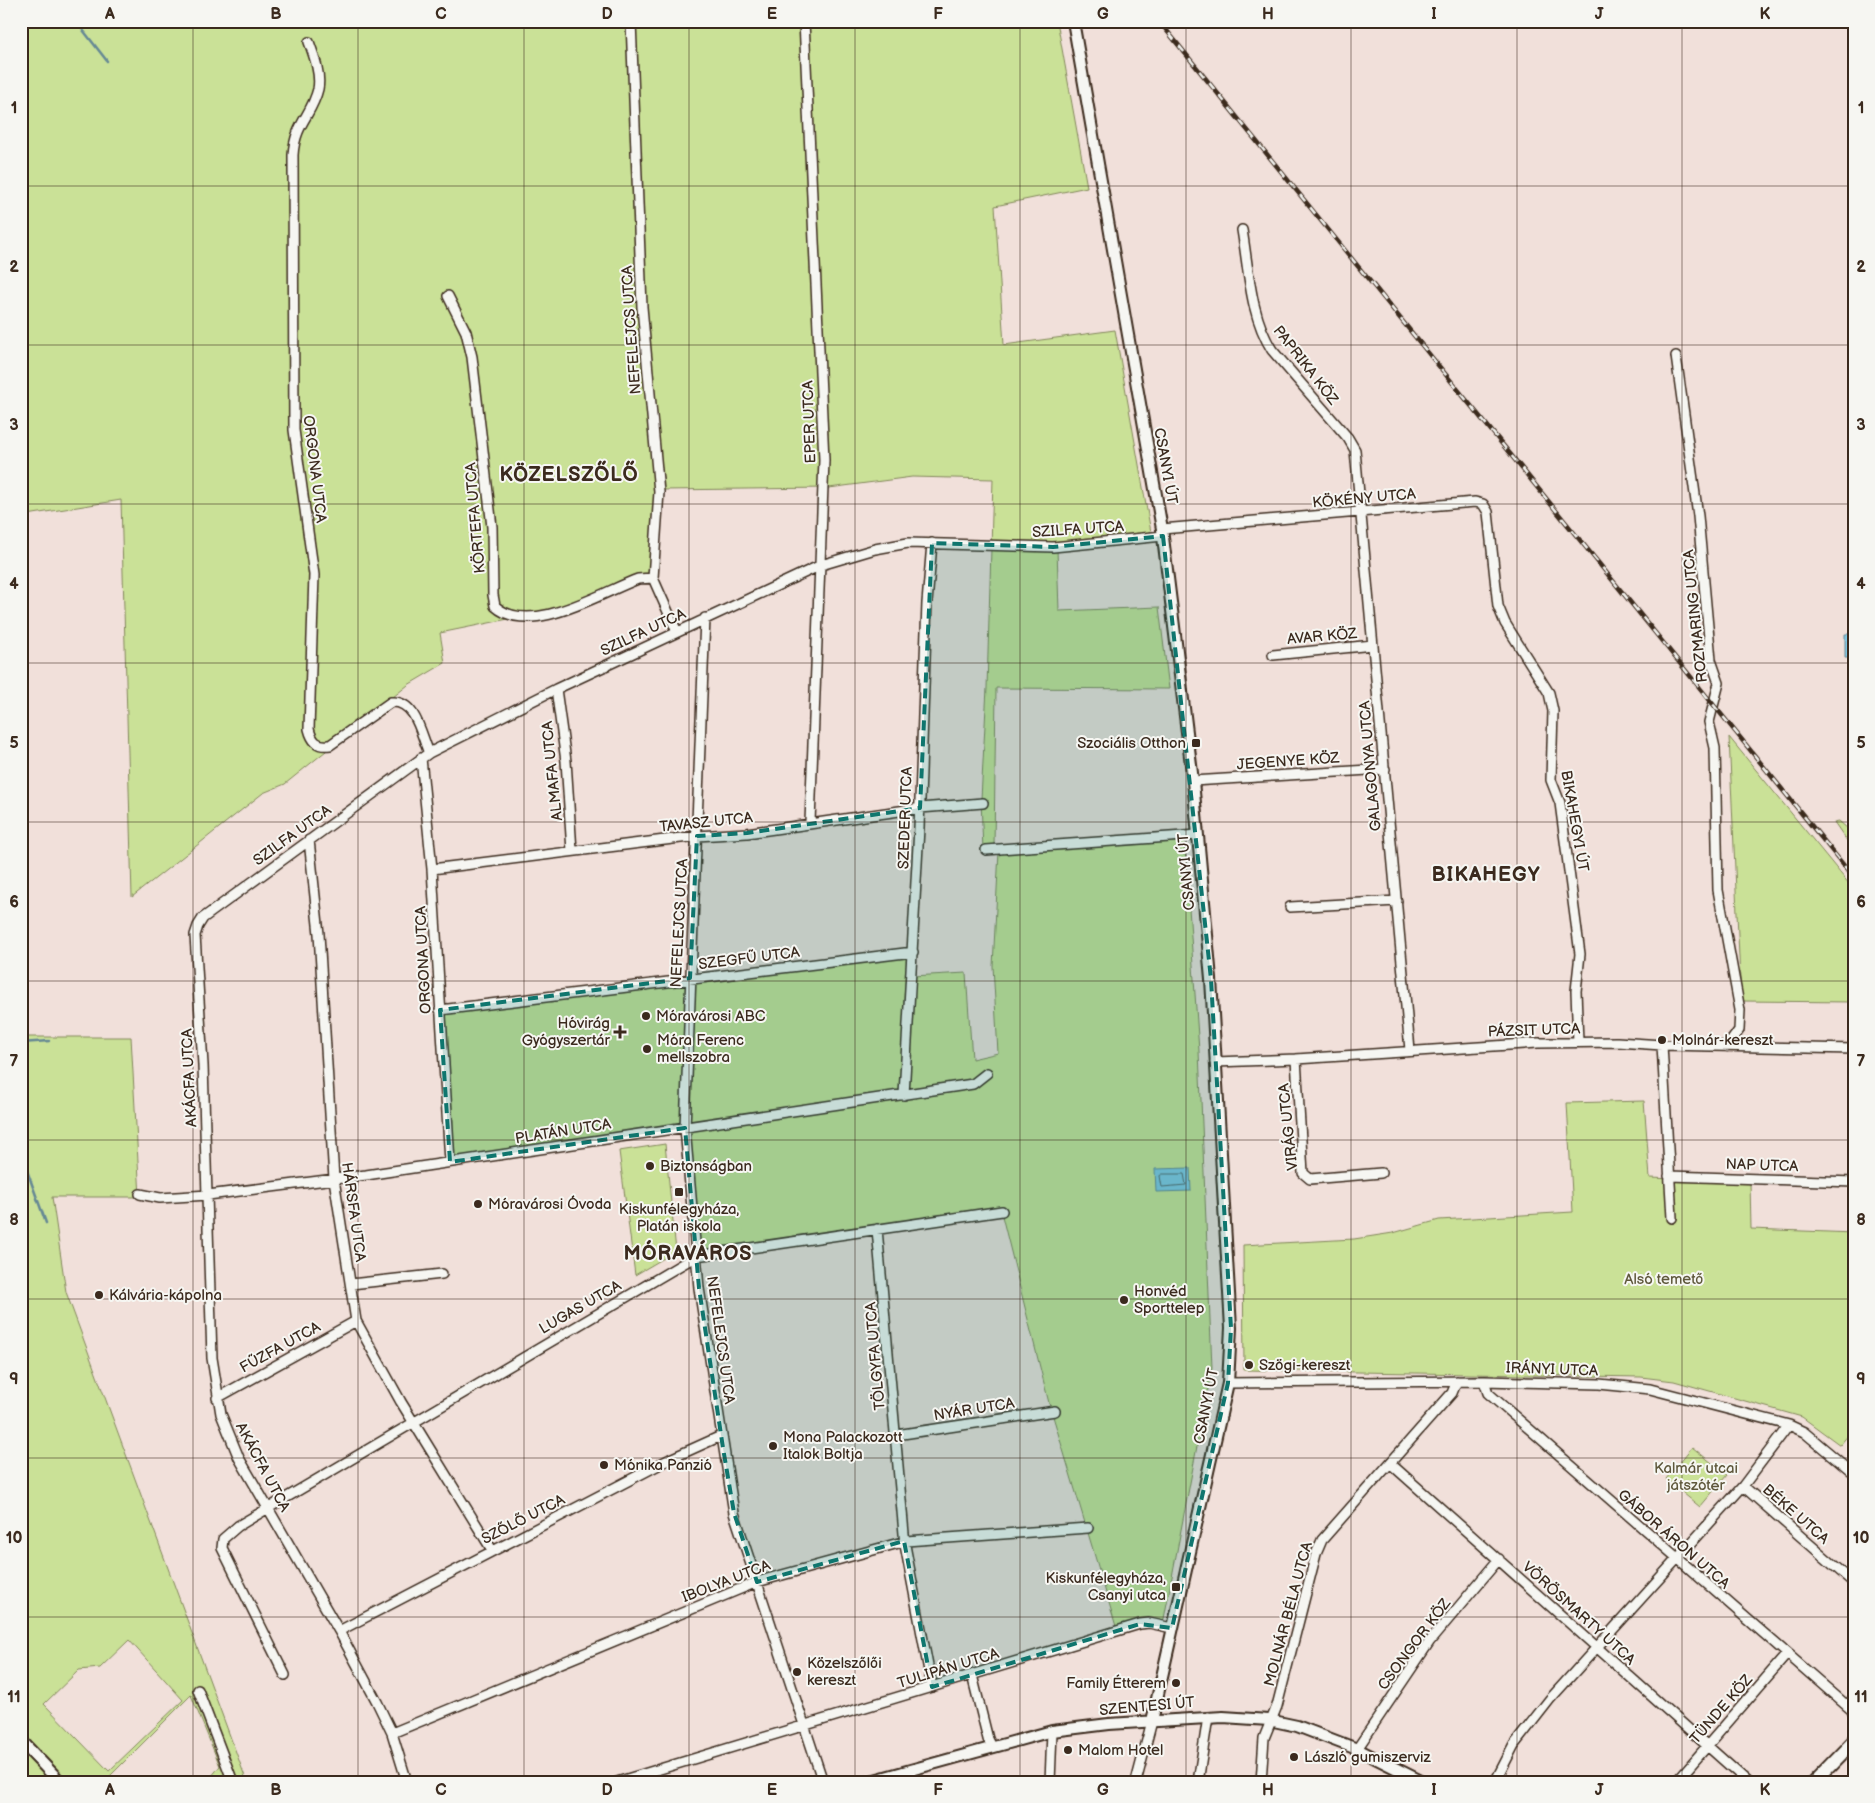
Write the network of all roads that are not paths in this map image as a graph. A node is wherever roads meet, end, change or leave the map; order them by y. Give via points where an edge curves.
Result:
1 (631, 21) edge
2 (804, 21) edge
3 (1073, 21) edge
4 (309, 42) dead end
5 (1242, 230) dead end
6 (448, 296) dead end
7 (1676, 356) dead end
8 (1358, 479) joint
9 (1361, 512) junction
10 (1163, 532) junction
11 (932, 542) junction
12 (821, 565) junction
13 (653, 578) junction
14 (1494, 588) joint
15 (705, 618) junction
16 (677, 632) junction
17 (1373, 645) junction
18 (1273, 654) dead end
19 (556, 689) junction
20 (425, 756) junction
21 (1385, 769) junction
22 (1193, 781) junction
23 (983, 803) dead end
24 (920, 808) junction
25 (810, 822) junction
26 (1198, 835) junction
27 (696, 836) junction
28 (309, 840) junction
29 (986, 850) dead end
30 (572, 851) junction
31 (432, 869) junction
32 (1397, 901) junction
33 (1290, 907) dead end
34 (198, 926) joint
35 (913, 952) junction
36 (690, 978) junction
37 (440, 1010) junction
38 (1578, 1042) junction
39 (1662, 1046) junction
40 (1727, 1047) junction
41 (1854, 1049) edge
42 (1410, 1050) junction
43 (1296, 1059) junction
44 (1215, 1062) junction
45 (987, 1074) dead end
46 (904, 1094) junction
47 (685, 1128) junction
48 (450, 1162) junction
49 (1381, 1174) dead end
50 (1669, 1176) junction
51 (334, 1179) junction
52 (1854, 1182) edge
53 (140, 1194) dead end
54 (208, 1195) junction
55 (1002, 1211) dead end
56 (1672, 1218) dead end
57 (877, 1229) junction
58 (696, 1256) junction
59 (442, 1274) dead end
60 (351, 1284) junction
61 (356, 1320) junction
62 (1457, 1381) junction
63 (1484, 1381) junction
64 (1228, 1383) junction
65 (217, 1398) junction
66 (1055, 1411) dead end
67 (414, 1422) junction
68 (1789, 1425) junction
69 (896, 1435) junction
70 (721, 1436) junction
71 (1390, 1464) junction
72 (1854, 1474) edge
73 (1743, 1486) junction
74 (270, 1509) junction
75 (1088, 1528) dead end
76 (904, 1541) junction
77 (492, 1550) junction
78 (1499, 1559) junction
79 (1676, 1559) junction
80 (757, 1582) junction
81 (1854, 1583) edge
82 (1172, 1628) junction
83 (339, 1631) junction
84 (1597, 1647) junction
85 (1787, 1654) junction
86 (285, 1675) dead end
87 (972, 1675) junction
88 (932, 1687) junction
89 (198, 1690) dead end
90 (1854, 1698) edge
91 (1850, 1709) edge
92 (1208, 1717) junction
93 (1270, 1720) junction
94 (1152, 1721) junction
95 (805, 1724) junction
96 (1052, 1731) junction
97 (392, 1733) junction
98 (21, 1741) edge
99 (1854, 1741) edge
100 (1707, 1746) junction
101 (992, 1747) junction
102 (1357, 1749) junction
103 (904, 1777) edge
104 (60, 1782) edge
105 (233, 1782) edge
106 (407, 1782) edge
107 (618, 1782) edge
108 (823, 1782) edge
109 (867, 1782) edge
110 (1050, 1782) edge
111 (1136, 1782) edge
112 (1198, 1782) edge
113 (1261, 1782) edge
114 (1423, 1782) edge
115 (1495, 1782) edge
116 (1676, 1782) edge
117 (1748, 1782) edge
118 (1814, 1782) edge

1 - 13 street, NEFELEJCS UTCA via 642,307 659,492
2 - 12 street, EPER UTCA via 824,450
3 - 10 street, CSANYI ÚT
4 - 20 street, ORGONA UTCA via 318,89 294,140 293,185 294,430 314,575 309,729 314,742 330,745 391,702 398,701 411,709
5 - 8 street, PAPRIKA KÖZ via 1257,321 1272,350 1352,444
6 - 13 street, KÖRTEFA UTCA via 466,332 472,357 492,527 496,606 512,616 549,614 638,579
7 - 40 street, ROZMARING UTCA via 1698,516 1711,660 1718,683 1709,722 1715,748 1718,890 1740,1010 1739,1030
8 - 9 street, GALAGONYA UTCA
9 - 10 street, KÖKÉNY UTCA
9 - 14 street, KÖKÉNY UTCA via 1480,502 1488,512
9 - 17 street, GALAGONYA UTCA
10 - 11 street, SZILFA UTCA via 1052,548
10 - 22 street, CSANYI ÚT
11 - 12 street, SZILFA UTCA via 875,549
11 - 24 street, SZEDER UTCA
12 - 15 street, SZILFA UTCA
12 - 25 street, EPER UTCA
13 - 16 street, NEFELEJCS UTCA
14 - 38 street, BIKAHEGYI ÚT via 1505,623 1542,679 1551,702 1551,780 1560,803 1580,954 1576,991
15 - 16 street, SZILFA UTCA
15 - 27 street, NEFELEJCS UTCA
16 - 19 street, SZILFA UTCA
17 - 18 street, AVAR KÖZ
17 - 21 street, GALAGONYA UTCA
19 - 20 street, SZILFA UTCA
19 - 30 street, ALMAFA UTCA via 566,761
20 - 28 street, SZILFA UTCA
20 - 31 street, ORGONA UTCA
21 - 22 street, JEGENYE KÖZ
21 - 32 street, GALAGONYA UTCA
22 - 26 street, CSANYI ÚT
23 - 24 street, TAVASZ UTCA
24 - 25 street, TAVASZ UTCA
24 - 35 street, SZEDER UTCA
25 - 27 street, TAVASZ UTCA via 747,833
26 - 29 street
26 - 44 street, CSANYI ÚT
27 - 30 street, TAVASZ UTCA
27 - 36 street, NEFELEJCS UTCA
28 - 34 street, SZILFA UTCA via 203,918
28 - 51 street, HÁRSFA UTCA
30 - 31 street, TAVASZ UTCA
31 - 37 street, ORGONA UTCA
32 - 33 street
32 - 42 street, GALAGONYA UTCA
34 - 54 street, AKÁCFA UTCA via 195,935
35 - 36 street, SZEGFŰ UTCA
35 - 46 street, SZEDER UTCA
36 - 37 street, SZEGFŰ UTCA
36 - 47 street, NEFELEJCS UTCA
37 - 48 street, ORGONA UTCA
38 - 39 street, PÁZSIT UTCA
38 - 42 street, PÁZSIT UTCA
39 - 40 street, PÁZSIT UTCA
39 - 50 street
40 - 41 street, PÁZSIT UTCA
42 - 43 street, PÁZSIT UTCA
43 - 44 street, PÁZSIT UTCA
43 - 49 street, VIRÁG UTCA via 1303,1173 1310,1179
44 - 64 street, CSANYI ÚT via 1230,1328
45 - 46 street, PLATÁN UTCA via 973,1084
46 - 47 street, PLATÁN UTCA
47 - 48 street, PLATÁN UTCA
47 - 58 street, NEFELEJCS UTCA
48 - 51 street, PLATÁN UTCA
50 - 52 street, NAP UTCA
50 - 56 street
51 - 54 street, PLATÁN UTCA
51 - 60 street, HÁRSFA UTCA
53 - 54 street, PLATÁN UTCA via 160,1198
54 - 65 street, AKÁCFA UTCA via 212,1358
55 - 57 street, LUGAS UTCA
57 - 58 street, LUGAS UTCA
57 - 69 street, TÖLGYFA UTCA
58 - 67 street, LUGAS UTCA
58 - 70 street, NEFELEJCS UTCA
59 - 60 street
60 - 61 street, HÁRSFA UTCA
61 - 65 street, FŰZFA UTCA
61 - 67 street, HÁRSFA UTCA
62 - 63 street, IRÁNYI UTCA
62 - 64 street, IRÁNYI UTCA
62 - 71 street, MOLNÁR BÉLA UTCA via 1452,1393
63 - 68 street, IRÁNYI UTCA via 1650,1389
63 - 79 street, GÁBOR ÁRON UTCA via 1488,1393
64 - 82 street, CSANYI ÚT
65 - 74 street, AKÁCFA UTCA via 231,1441
66 - 69 street, NYÁR UTCA
67 - 74 street, LUGAS UTCA
67 - 77 street, HÁRSFA UTCA
68 - 72 street, IRÁNYI UTCA via 1804,1432
68 - 73 street
69 - 76 street, TÖLGYFA UTCA
70 - 77 street, SZŐLŐ UTCA
70 - 80 street, NEFELEJCS UTCA via 734,1513
71 - 78 street, VÖRÖSMARTY UTCA
71 - 93 street, MOLNÁR BÉLA UTCA via 1322,1540 1277,1706
73 - 79 street
73 - 81 street, BÉKE UTCA
74 - 83 street, AKÁCFA UTCA
74 - 86 street, LUGAS UTCA via 232,1530 223,1539 222,1548
75 - 76 street, IBOLYA UTCA
76 - 80 street, IBOLYA UTCA
76 - 88 street, TÖLGYFA UTCA
77 - 83 street, SZŐLŐ UTCA
78 - 84 street, VÖRÖSMARTY UTCA
78 - 102 street, CSONGOR KÖZ via 1430,1641
79 - 84 street
79 - 85 street, GÁBOR ÁRON UTCA
80 - 95 street, NEFELEJCS UTCA
80 - 97 street, IBOLYA UTCA
82 - 87 street, TULIPÁN UTCA via 1149,1623
82 - 94 street, CSANYI ÚT
83 - 97 street, AKÁCFA UTCA
84 - 100 street, VÖRÖSMARTY UTCA
84 - 115 street via 1514,1745
85 - 91 street, GÁBOR ÁRON UTCA
85 - 100 street, TÜNDE KÖZ
87 - 88 street, TULIPÁN UTCA
87 - 101 street
88 - 95 street, TULIPÁN UTCA
89 - 105 street
90 - 91 street
92 - 93 street, SZENTESI ÚT
92 - 94 street, SZENTESI ÚT
92 - 112 street
93 - 102 street, SZENTESI ÚT via 1312,1731
93 - 113 street, MOLNÁR BÉLA UTCA via 1264,1738
94 - 96 street, SZENTESI ÚT
94 - 111 street
95 - 107 street, TULIPÁN UTCA
95 - 108 street, NEFELEJCS UTCA
96 - 101 street, SZENTESI ÚT
96 - 110 street
97 - 106 street, AKÁCFA UTCA
98 - 104 main road
99 - 118 main road
100 - 116 street, TÜNDE KÖZ
100 - 117 street, VÖRÖSMARTY UTCA
101 - 103 street, SZENTESI ÚT
102 - 114 street, SZENTESI ÚT
103 - 109 street, SZENTESI ÚT

